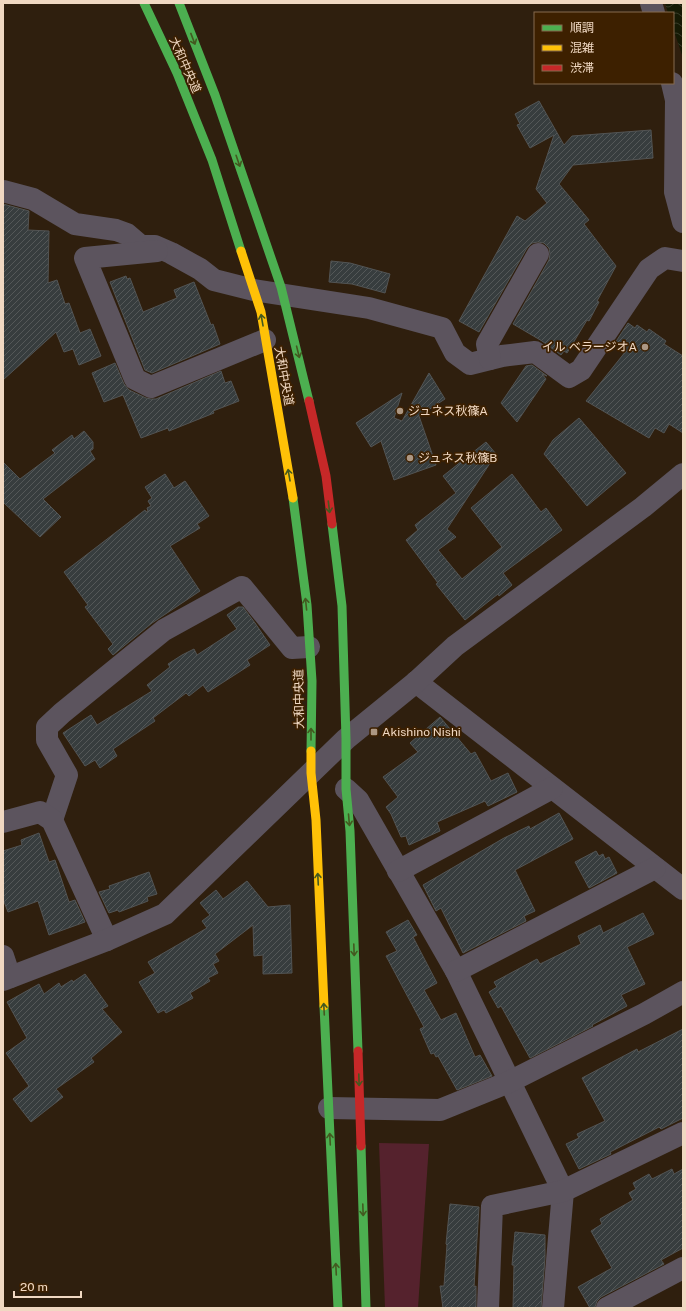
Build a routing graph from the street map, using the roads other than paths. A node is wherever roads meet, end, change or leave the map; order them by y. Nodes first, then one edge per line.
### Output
1 (144, 3) edge
2 (179, 3) edge
3 (672, 84) edge
4 (3, 191) edge
5 (683, 222) edge
6 (164, 250) junction
7 (538, 254) dead end
8 (683, 261) edge
9 (254, 290) junction
10 (283, 295) junction
11 (265, 340) junction
12 (490, 359) junction
13 (683, 474) edge
14 (309, 647) junction
15 (416, 682) junction
16 (346, 739) junction
17 (311, 773) junction
18 (552, 788) junction
19 (346, 789) junction
20 (52, 820) junction
21 (3, 822) edge
22 (382, 842) junction
23 (350, 856) junction
24 (655, 868) junction
25 (398, 871) junction
26 (683, 889) edge
27 (107, 940) junction
28 (3, 956) edge
29 (456, 971) junction
30 (7, 978) edge
31 (683, 992) edge
32 (509, 1082) junction
33 (329, 1108) junction
34 (360, 1109) junction
35 (683, 1133) edge
36 (563, 1191) junction
37 (683, 1268) edge
38 (338, 1308) edge
39 (366, 1308) edge
40 (488, 1308) edge
41 (553, 1308) edge
42 (608, 1308) edge

1 - 9 street, 大和中央道
2 -> 10 street, 大和中央道
3 - 5 street
4 - 6 street
6 - 9 street
6 - 11 street
7 - 12 street
8 - 12 street
9 - 10 street
11 -> 9 street, 大和中央道
10 - 12 street
10 -> 16 street, 大和中央道
14 -> 11 street, 大和中央道
13 - 15 street
17 -> 14 street, 大和中央道
14 - 20 street
15 - 16 street
15 - 18 street
16 - 17 street
16 - 19 street, 大和中央道
17 - 27 street
33 -> 17 street, 大和中央道
18 - 24 street
18 - 25 street
19 - 22 street
19 -> 23 street, 大和中央道
20 - 21 street
20 - 27 street
22 - 23 street
22 - 25 street
23 -> 34 street, 大和中央道
24 - 26 street
24 - 29 street
25 - 29 street
27 - 30 street
28 - 30 street
29 - 32 street
31 - 32 street
32 - 34 street
32 - 36 street
33 - 34 street
38 -> 33 street, 大和中央道
34 -> 39 street, 大和中央道
35 - 36 street
36 - 40 street
36 - 41 street
37 - 42 street

